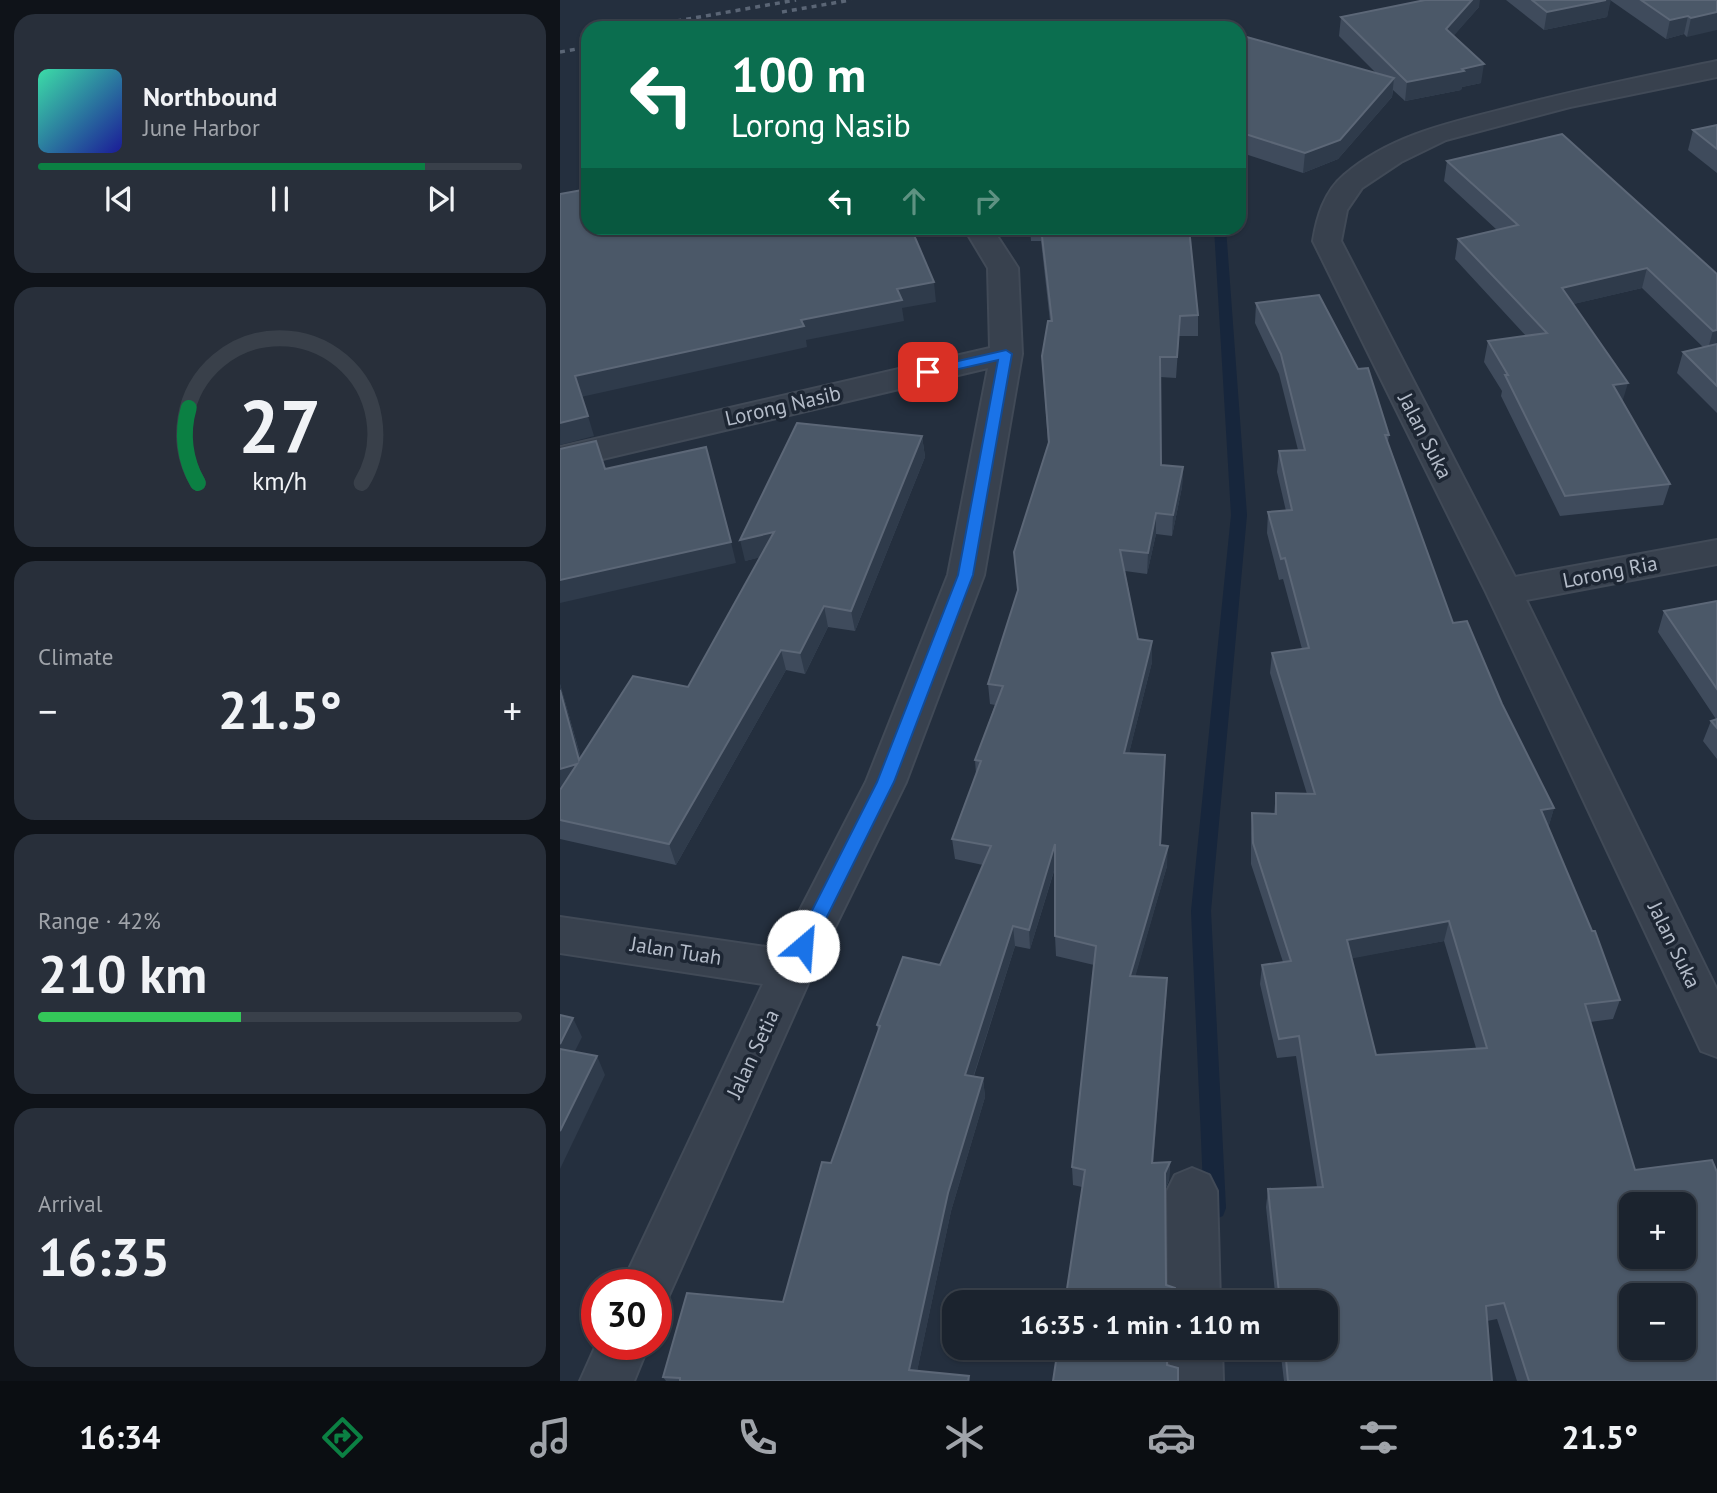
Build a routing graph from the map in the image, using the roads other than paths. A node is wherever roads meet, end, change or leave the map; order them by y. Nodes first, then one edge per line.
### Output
1 (1717, 69) edge
2 (982, 235) edge
3 (1006, 354) junction
4 (560, 458) edge
5 (1717, 552) edge
6 (1504, 592) junction
7 (560, 935) edge
8 (792, 970) junction
9 (1717, 1037) edge
10 (1192, 1191) dead end
11 (656, 1269) edge
12 (1194, 1290) edge
13 (616, 1360) edge
14 (1195, 1360) edge
15 (607, 1381) edge
16 (1196, 1381) edge

1 - 6 street, Jalan Suka
2 - 3 street, Jalan Setia
3 - 4 street, Lorong Nasib
3 - 8 street, Jalan Setia
5 - 6 street, Lorong Ria
6 - 9 street, Jalan Suka
7 - 8 street, Jalan Tuah
8 - 11 street, Jalan Setia
10 - 12 street
13 - 15 street
14 - 16 street

